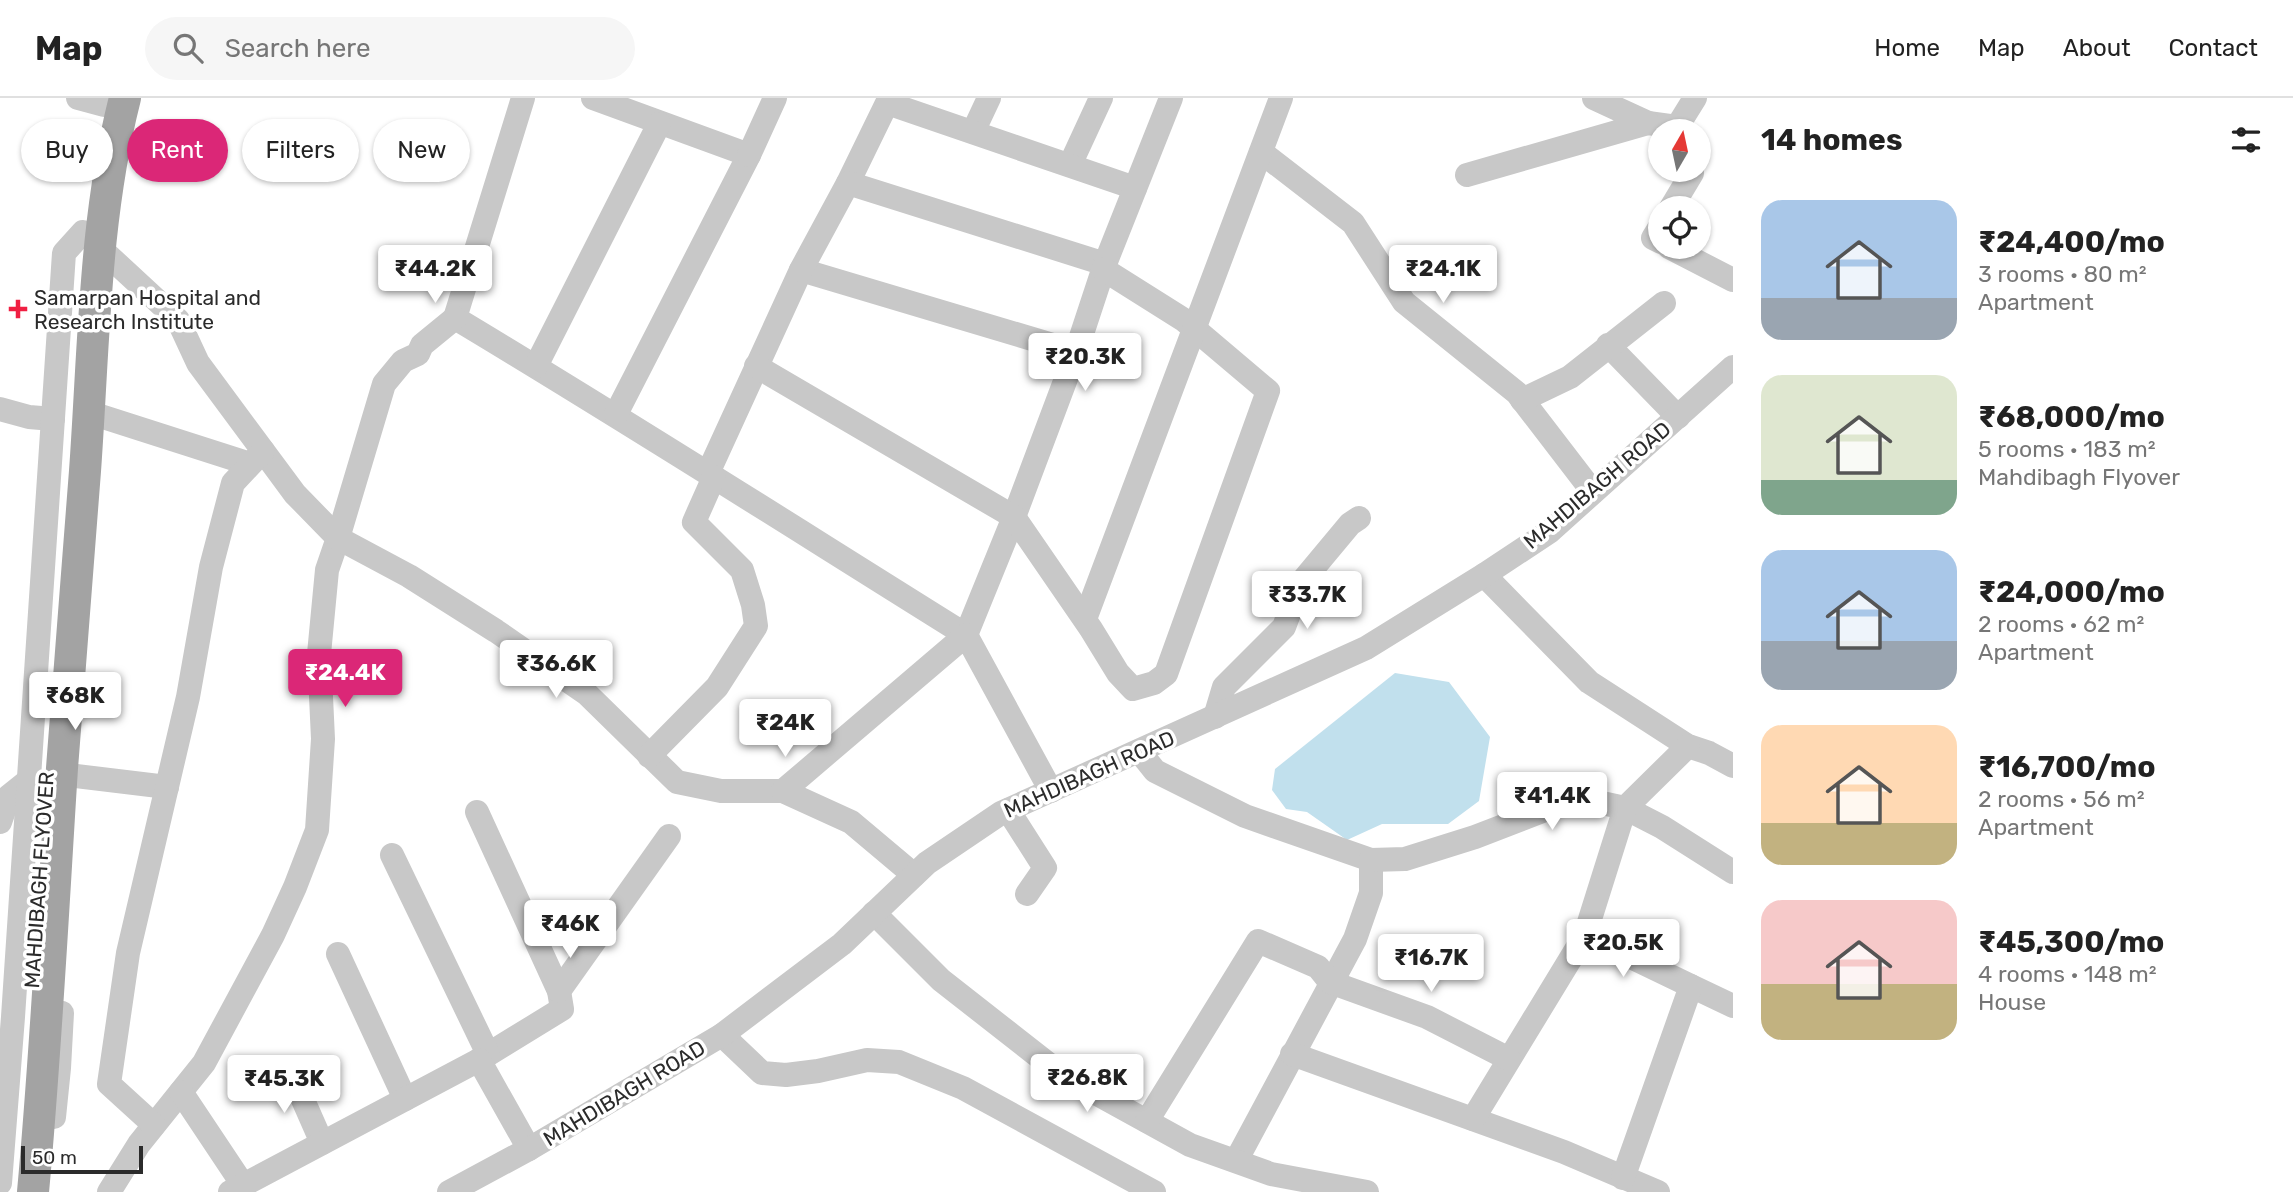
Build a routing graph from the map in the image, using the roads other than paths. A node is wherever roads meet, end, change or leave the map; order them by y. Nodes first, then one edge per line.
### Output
1 (523, 98) edge
2 (593, 98) edge
3 (775, 98) edge
4 (989, 98) edge
5 (1101, 98) edge
6 (1171, 98) edge
7 (1281, 98) edge
8 (1594, 98) edge
9 (1695, 98) edge
10 (103, 100) edge
11 (883, 100) edge
12 (1683, 119) edge
13 (1648, 122) joint
14 (659, 124) junction
15 (972, 132) junction
16 (1261, 152) junction
17 (749, 155) junction
18 (1070, 165) junction
19 (1467, 175) dead end
20 (848, 183) junction
21 (1135, 188) junction
22 (95, 256) junction
23 (1692, 259) edge
24 (1104, 267) junction
25 (801, 270) junction
26 (1733, 280) edge
27 (1664, 303) dead end
28 (455, 317) junction
29 (1194, 329) junction
30 (1608, 345) junction
31 (1076, 352) junction
32 (536, 366) junction
33 (756, 366) junction
34 (1733, 367) edge
35 (1522, 400) junction
36 (0, 409) edge
37 (616, 414) junction
38 (97, 415) junction
39 (1678, 416) junction
40 (54, 419) junction
41 (257, 458) junction
42 (711, 475) junction
43 (1593, 492) junction
44 (1014, 517) junction
45 (1359, 517) dead end
46 (338, 538) junction
47 (1484, 575) junction
48 (1084, 619) junction
49 (966, 635) junction
50 (1215, 717) junction
51 (1688, 747) junction
52 (1139, 751) junction
53 (649, 756) junction
54 (1727, 756) edge
55 (76, 776) junction
56 (29, 780) junction
57 (167, 787) junction
58 (783, 791) junction
59 (1051, 791) junction
60 (1625, 808) junction
61 (1008, 810) junction
62 (477, 812) dead end
63 (0, 822) edge
64 (669, 836) dead end
65 (392, 855) dead end
66 (1371, 860) junction
67 (1733, 872) edge
68 (914, 875) junction
69 (1027, 894) dead end
70 (874, 913) junction
71 (9, 922) edge
72 (1585, 935) junction
73 (338, 954) dead end
74 (1330, 982) junction
75 (1692, 986) junction
76 (559, 991) junction
77 (1733, 1006) edge
78 (722, 1035) junction
79 (1292, 1054) junction
80 (484, 1057) junction
81 (1509, 1059) junction
82 (289, 1068) dead end
83 (181, 1092) junction
84 (405, 1099) junction
85 (1473, 1119) junction
86 (1147, 1121) junction
87 (154, 1125) junction
88 (322, 1143) junction
89 (529, 1149) junction
90 (1236, 1161) junction
91 (1623, 1178) junction
92 (0, 1183) edge
93 (237, 1188) edge
94 (16, 1192) edge
95 (33, 1192) edge
96 (47, 1192) edge
97 (109, 1192) edge
98 (449, 1192) edge
99 (1154, 1192) edge
100 (1367, 1192) edge
101 (1658, 1192) edge

1 - 28 street
2 - 14 street
3 - 17 street
4 - 15 street
5 - 18 street
6 - 21 street
7 - 16 street
8 - 13 street
9 - 12 street
10 - 22 main road
11 - 15 street
11 - 20 street
13 - 19 street
14 - 17 street
14 - 32 street
15 - 18 street
16 - 29 street
16 - 35 street
17 - 37 street
18 - 21 street
20 - 24 street
20 - 25 street
21 - 24 street
22 - 38 street
22 - 40 street
22 - 41 street
22 - 94 main road, MAHDIBAGH FLYOVER
22 - 95 main road, MAHDIBAGH FLYOVER
23 - 26 street
24 - 29 street
24 - 31 street
25 - 31 street
25 - 33 street
27 - 30 street
28 - 32 street
28 - 46 street
29 - 48 street
29 - 48 street
30 - 35 street
30 - 39 street
31 - 44 street
32 - 37 street
33 - 42 street
33 - 44 street
34 - 39 street, MAHDIBAGH ROAD
35 - 43 street
36 - 40 street
37 - 42 street
38 - 41 street
38 - 55 street
39 - 43 street, MAHDIBAGH ROAD
40 - 56 street
41 - 46 street
41 - 57 street
42 - 49 street
42 - 53 street
43 - 47 street, MAHDIBAGH ROAD
44 - 48 street
44 - 49 street
45 - 50 street
46 - 53 street
46 - 83 street
47 - 50 street, MAHDIBAGH ROAD
47 - 51 street
49 - 58 street
49 - 59 street
50 - 52 street, MAHDIBAGH ROAD
51 - 54 street
51 - 60 street
52 - 59 street, MAHDIBAGH ROAD
52 - 66 street
53 - 58 street
55 - 57 street
55 - 96 street
56 - 63 street
56 - 71 street
57 - 87 street
58 - 68 street
59 - 61 street, MAHDIBAGH ROAD
60 - 66 street
60 - 67 street
60 - 72 street
61 - 68 street, MAHDIBAGH ROAD
61 - 69 street
62 - 76 street
64 - 76 street
65 - 80 street
66 - 74 street
68 - 70 street, MAHDIBAGH ROAD
70 - 78 street, MAHDIBAGH ROAD
70 - 86 street
71 - 92 street
72 - 75 street
72 - 81 street
73 - 84 street
74 - 79 street
74 - 81 street
74 - 86 street
75 - 77 street
75 - 91 street
76 - 80 street
78 - 89 street, MAHDIBAGH ROAD
78 - 99 street
79 - 85 street
79 - 90 street
80 - 84 street
80 - 89 street
81 - 85 street
82 - 88 street
83 - 87 street
83 - 93 street
84 - 88 street
85 - 91 street
86 - 90 street
87 - 97 street
88 - 93 street
89 - 98 street, MAHDIBAGH ROAD
90 - 100 street
91 - 101 street

